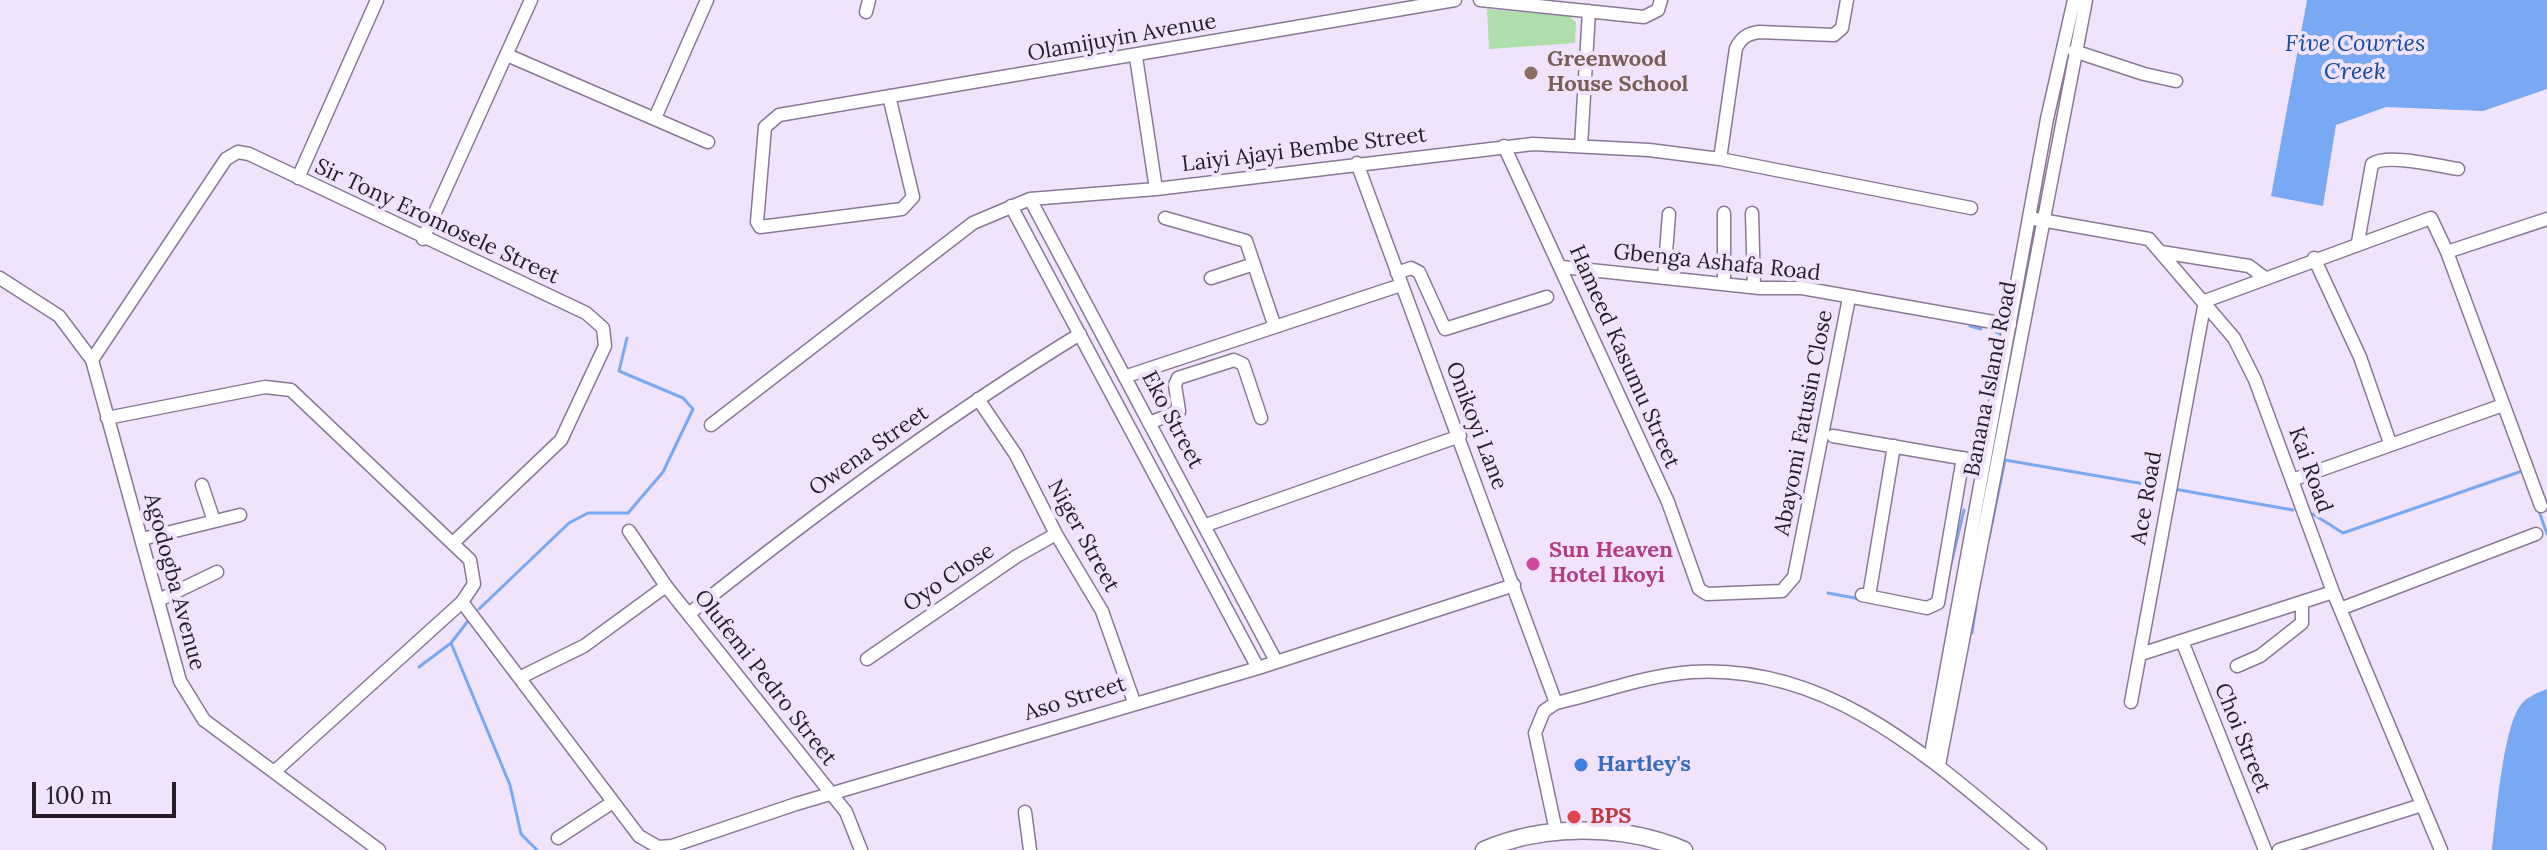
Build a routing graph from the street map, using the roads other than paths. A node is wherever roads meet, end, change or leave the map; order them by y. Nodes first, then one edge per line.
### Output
1 (377, 0) edge
2 (531, 0) edge
3 (707, 0) edge
4 (1455, 0) edge
5 (1480, 0) edge
6 (1661, 0) edge
7 (1847, 0) edge
8 (2074, 0) edge
9 (2086, 0) edge
10 (1589, 11) junction
11 (2074, 51) junction
12 (507, 55) junction
13 (1136, 57) junction
14 (2176, 81) dead end
15 (889, 96) junction
16 (655, 118) junction
17 (708, 142) dead end
18 (1504, 146) junction
19 (1581, 146) junction
20 (1720, 159) junction
21 (1357, 163) junction
22 (2458, 169) dead end
23 (298, 178) junction
24 (1156, 189) junction
25 (1030, 199) junction
26 (1011, 206) junction
27 (1971, 208) dead end
28 (1724, 213) dead end
29 (1752, 213) dead end
30 (1669, 214) dead end
31 (1165, 218) dead end
32 (2036, 219) junction
33 (2547, 219) edge
34 (423, 239) junction
35 (2358, 242) junction
36 (2161, 252) junction
37 (2447, 252) junction
38 (2314, 258) junction
39 (1254, 264) junction
40 (1562, 267) junction
41 (0, 278) edge
42 (1211, 278) dead end
43 (1664, 278) junction
44 (2265, 278) junction
45 (1399, 279) junction
46 (1724, 284) junction
47 (1754, 287) junction
48 (1547, 297) dead end
49 (1849, 298) junction
50 (2205, 301) junction
51 (2010, 325) junction
52 (1275, 327) junction
53 (1080, 334) junction
54 (92, 360) junction
55 (1127, 376) junction
56 (978, 399) junction
57 (2503, 405) junction
58 (107, 418) junction
59 (1261, 418) dead end
60 (1149, 423) junction
61 (711, 425) dead end
62 (1460, 436) junction
63 (1833, 436) dead end
64 (2390, 443) junction
65 (1894, 446) junction
66 (1963, 458) junction
67 (1984, 462) junction
68 (2292, 480) junction
69 (202, 485) dead end
70 (2541, 506) dead end
71 (240, 515) dead end
72 (214, 521) junction
73 (1206, 525) junction
74 (629, 531) dead end
75 (1056, 534) junction
76 (2536, 534) dead end
77 (142, 539) junction
78 (454, 542) junction
79 (217, 572) dead end
80 (1514, 585) junction
81 (666, 586) junction
82 (1699, 589) joint
83 (2333, 592) junction
84 (159, 600) junction
85 (462, 602) junction
86 (2302, 602) junction
87 (2340, 609) junction
88 (690, 613) junction
89 (2182, 641) junction
90 (2141, 654) junction
91 (867, 659) dead end
92 (1276, 661) junction
93 (2237, 666) dead end
94 (1258, 668) junction
95 (521, 677) junction
96 (1134, 702) junction
97 (2131, 702) dead end
98 (1556, 703) junction
99 (1934, 762) junction
100 (274, 772) junction
101 (832, 794) junction
102 (613, 802) junction
103 (2422, 805) junction
104 (1025, 812) dead end
105 (1555, 837) junction
106 (558, 838) dead end
107 (379, 850) edge
108 (861, 850) edge
109 (1030, 850) edge
110 (1484, 850) edge
111 (1514, 850) edge
112 (1651, 850) edge
113 (1684, 850) edge
114 (2040, 850) edge
115 (2265, 850) edge
116 (2279, 850) edge
117 (2441, 850) edge

1 - 23 street
2 - 12 street
3 - 16 street
4 - 13 street, Olamijuyin Avenue
5 - 10 street
6 - 10 street
7 - 20 street
8 - 32 street, Banana Island Road
9 - 11 street, Banana Island Road
10 - 19 street
11 - 14 street
11 - 32 street, Banana Island Road
12 - 16 street
12 - 34 street
13 - 15 street, Olamijuyin Avenue
13 - 24 street
15 - 15 street, Olamijuyin Avenue
16 - 17 street
18 - 19 street, Laiyi Ajayi Bembe Street
18 - 21 street, Laiyi Ajayi Bembe Street
18 - 40 street, Hameed Kasumu Street
19 - 20 street, Laiyi Ajayi Bembe Street
20 - 27 street, Laiyi Ajayi Bembe Street
21 - 24 street, Laiyi Ajayi Bembe Street
21 - 45 street, Onikoyi Lane
22 - 35 street
23 - 34 street, Sir Tony Eromosele Street
23 - 54 street, Sir Tony Eromosele Street
24 - 25 street, Laiyi Ajayi Bembe Street
25 - 26 street, Laiyi Ajayi Bembe Street
25 - 55 street, Eko Street
26 - 53 street, Eko Street
26 - 61 street, Laiyi Ajayi Bembe Street
28 - 46 street
29 - 47 street
30 - 43 street
31 - 39 street
32 - 36 street, Kai Road
32 - 51 street, Banana Island Road
32 - 99 street, Banana Island Road
33 - 37 street
34 - 78 street, Sir Tony Eromosele Street
35 - 37 street
35 - 38 street
36 - 44 street
36 - 50 street, Kai Road
37 - 57 street
38 - 44 street
38 - 64 street
39 - 42 street
39 - 52 street
40 - 43 street, Gbenga Ashafa Road
40 - 82 street, Hameed Kasumu Street
41 - 54 street, Agodogba Avenue
43 - 46 street, Gbenga Ashafa Road
44 - 50 street
45 - 48 street
45 - 52 street
45 - 62 street, Onikoyi Lane
46 - 47 street, Gbenga Ashafa Road
47 - 49 street, Gbenga Ashafa Road
49 - 51 street, Gbenga Ashafa Road
49 - 82 street, Abayomi Fatusin Close
50 - 68 street, Kai Road
50 - 90 street, Ace Road
51 - 67 street, Banana Island Road
52 - 55 street
53 - 56 street, Owena Street
53 - 94 street, Eko Street
54 - 58 street, Agodogba Avenue
55 - 60 street, Eko Street
56 - 75 street, Niger Street
56 - 88 street, Owena Street
57 - 64 street
57 - 70 street
58 - 77 street, Agodogba Avenue
58 - 78 street
59 - 60 street
60 - 73 street, Eko Street
62 - 73 street
62 - 80 street, Onikoyi Lane
63 - 65 street
64 - 68 street
65 - 66 street
65 - 66 street
66 - 67 street
67 - 99 street, Banana Island Road
68 - 83 street, Kai Road
69 - 72 street
71 - 72 street
72 - 77 street
73 - 92 street, Eko Street
74 - 81 street, Olufemi Pedro Street
75 - 91 street, Oyo Close
75 - 96 street, Niger Street
76 - 87 street
77 - 84 street, Agodogba Avenue
78 - 85 street
79 - 84 street
80 - 92 street, Aso Street
80 - 98 street, Onikoyi Lane
81 - 88 street, Olufemi Pedro Street
81 - 95 street
83 - 86 street
83 - 87 street, Kai Road
84 - 100 street, Agodogba Avenue
85 - 95 street
85 - 100 street
86 - 89 street
86 - 93 street
87 - 103 street, Kai Road
88 - 101 street, Olufemi Pedro Street
89 - 90 street
89 - 115 street, Choi Street
90 - 97 street, Ace Road
92 - 94 street, Aso Street
94 - 96 street, Aso Street
95 - 102 street
96 - 101 street, Aso Street
98 - 99 street
98 - 105 street
99 - 114 street
100 - 107 street, Agodogba Avenue
101 - 102 street, Aso Street
101 - 108 street, Olufemi Pedro Street
102 - 106 street
103 - 116 street
103 - 117 street, Kai Road
104 - 109 street
105 - 110 main road
105 - 111 main road
105 - 112 main road
105 - 113 main road

